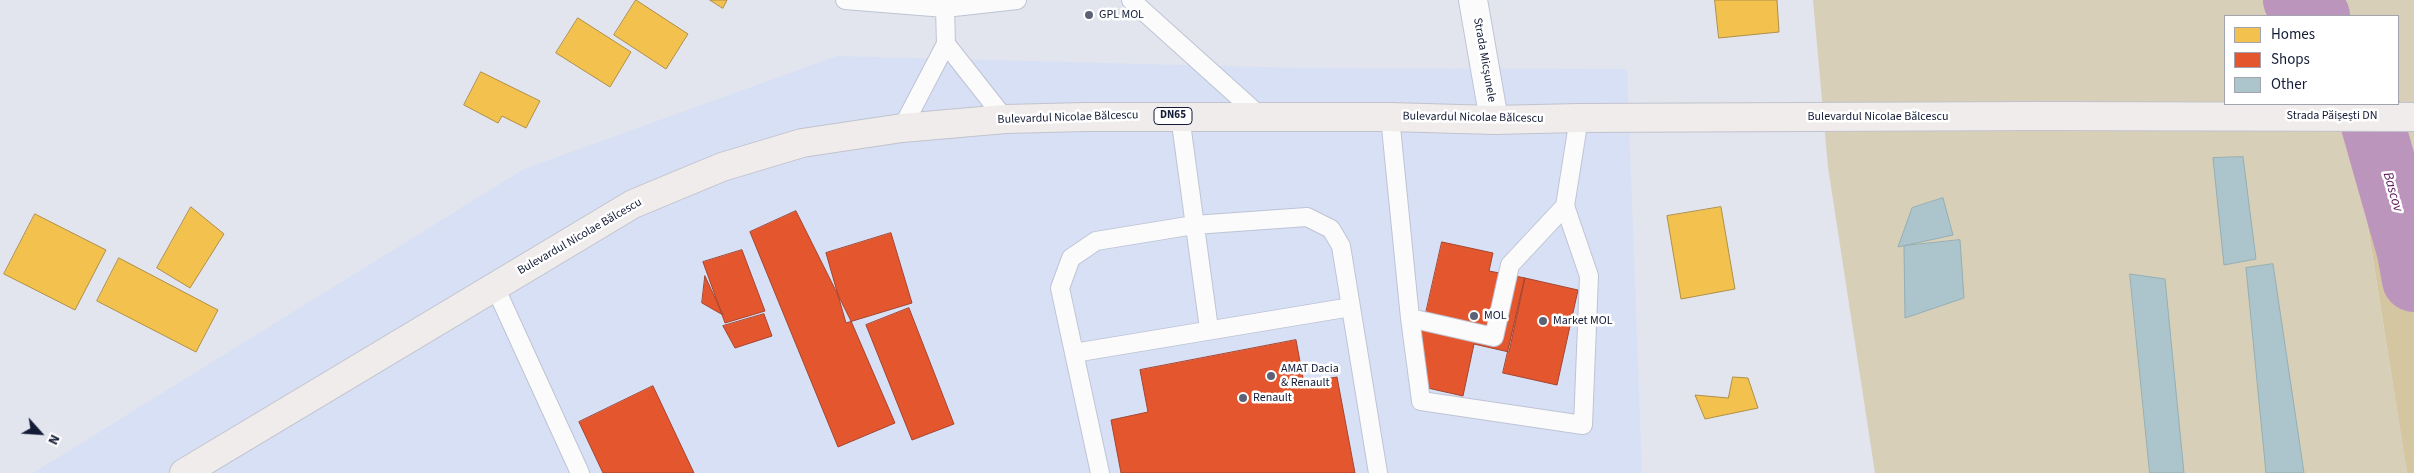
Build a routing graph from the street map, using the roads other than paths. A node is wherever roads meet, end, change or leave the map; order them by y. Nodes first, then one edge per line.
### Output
1 (845, 0) edge
2 (1017, 0) edge
3 (1131, 0) edge
4 (1473, 0) edge
5 (945, 4) edge
6 (946, 44) junction
7 (1180, 116) junction
8 (2250, 116) joint
9 (1260, 117) junction
10 (1390, 117) junction
11 (2414, 117) edge
12 (1580, 118) junction
13 (1005, 119) junction
14 (1494, 120) junction
15 (902, 128) junction
16 (1565, 206) junction
17 (1194, 225) junction
18 (495, 287) junction
19 (1351, 306) junction
20 (1410, 318) junction
21 (1209, 329) junction
22 (1074, 353) junction
23 (184, 473) edge
24 (580, 473) edge
25 (1100, 473) edge
26 (1378, 473) edge

1 - 5 lane
2 - 5 lane
3 - 9 lane
4 - 14 street, Strada Micșunele
5 - 6 lane
6 - 13 lane
6 - 15 lane
7 - 9 main road, Bulevardul Nicolae Bălcescu / DN65
7 - 13 main road, Bulevardul Nicolae Bălcescu / DN65
7 - 17 lane
8 - 11 main road, Strada Păișești DN / DN65
8 - 12 main road, Bulevardul Nicolae Bălcescu / DN65
9 - 10 main road, Bulevardul Nicolae Bălcescu / DN65
10 - 14 main road, Bulevardul Nicolae Bălcescu / DN65
10 - 20 lane
12 - 14 main road, Bulevardul Nicolae Bălcescu / DN65
12 - 16 lane
13 - 15 main road, Bulevardul Nicolae Bălcescu / DN65
15 - 18 main road, Bulevardul Nicolae Bălcescu / DN65
16 - 20 lane
16 - 20 lane
17 - 19 lane
17 - 21 lane
17 - 22 lane
18 - 23 main road, Bulevardul Nicolae Bălcescu / DN65
18 - 24 lane
19 - 21 lane
19 - 26 lane
21 - 22 lane
22 - 25 lane

